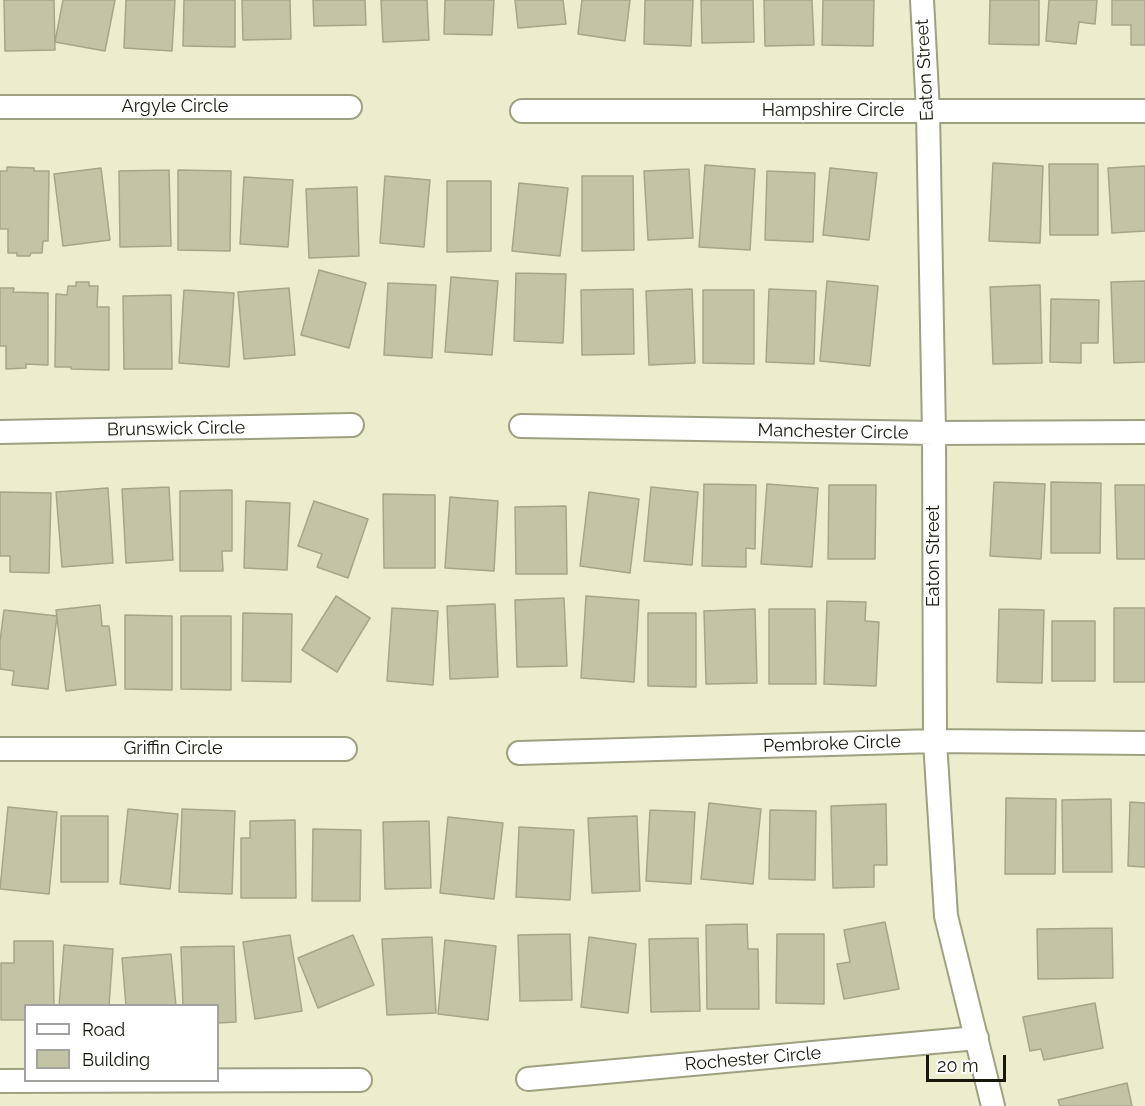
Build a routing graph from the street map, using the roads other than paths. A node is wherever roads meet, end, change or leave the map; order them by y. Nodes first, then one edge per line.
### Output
1 (922, 0) edge
2 (0, 107) edge
3 (350, 107) dead end
4 (522, 111) dead end
5 (928, 111) junction
6 (1145, 111) edge
7 (352, 425) dead end
8 (521, 426) dead end
9 (0, 432) edge
10 (1145, 432) edge
11 (934, 434) junction
12 (935, 741) junction
13 (1145, 743) edge
14 (0, 749) edge
15 (345, 749) dead end
16 (519, 753) dead end
17 (977, 1038) junction
18 (528, 1079) dead end
19 (360, 1080) dead end
20 (219, 1081) edge
21 (0, 1082) edge
22 (24, 1082) edge
23 (993, 1106) edge

1 - 5 street, Eaton Street
2 - 3 street, Argyle Circle
4 - 5 street, Hampshire Circle
5 - 6 street, Hampshire Circle
5 - 11 street, Eaton Street
7 - 9 street, Brunswick Circle
8 - 11 street, Manchester Circle
10 - 11 street, Manchester Circle
11 - 12 street, Eaton Street
12 - 13 street, Pembroke Circle
12 - 16 street, Pembroke Circle
12 - 17 street, Eaton Street
14 - 15 street, Griffin Circle
17 - 18 street, Rochester Circle
17 - 23 street, Eaton Street
19 - 20 street
21 - 22 street

